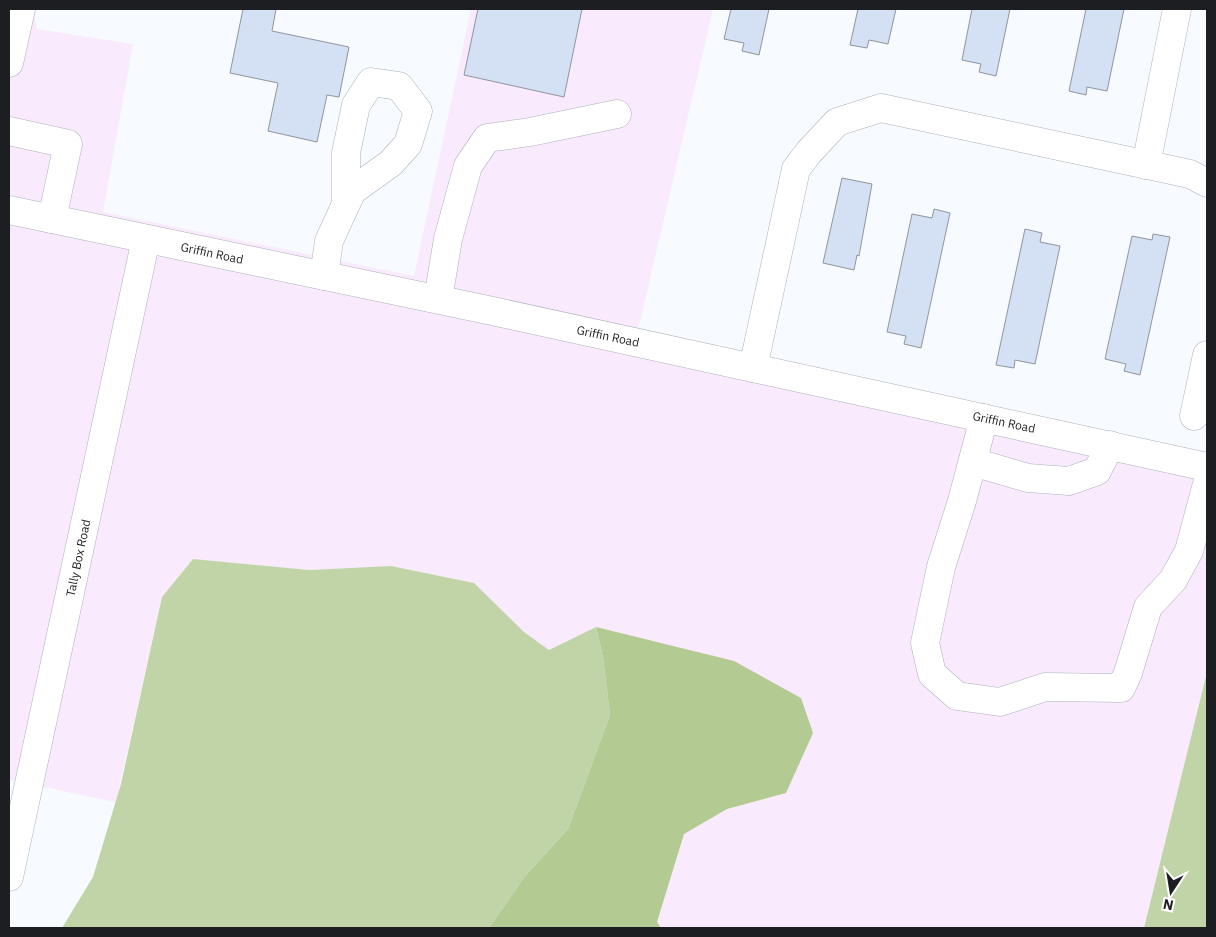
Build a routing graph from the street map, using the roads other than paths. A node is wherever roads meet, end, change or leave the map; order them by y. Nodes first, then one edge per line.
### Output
1 (21, 9) edge
2 (1177, 9) edge
3 (9, 63) edge
4 (617, 114) dead end
5 (9, 131) edge
6 (1146, 165) junction
7 (1207, 183) edge
8 (346, 204) dead end
9 (9, 210) edge
10 (52, 219) junction
11 (146, 239) junction
12 (324, 276) junction
13 (438, 300) junction
14 (1207, 355) edge
15 (753, 368) junction
16 (1194, 416) dead end
17 (984, 418) junction
18 (1110, 445) junction
19 (973, 462) junction
20 (1207, 467) edge
21 (1207, 484) edge
22 (17, 800) edge
23 (9, 878) edge

1 - 3 street
2 - 6 street
4 - 13 street
5 - 10 street
6 - 7 street
6 - 15 street
8 - 12 street
9 - 10 street, Griffin Road
10 - 11 street, Griffin Road
11 - 12 street, Griffin Road
11 - 22 street, Tally Box Road
12 - 13 street, Griffin Road
13 - 15 street, Griffin Road
14 - 16 street
15 - 17 street, Griffin Road
17 - 18 street, Griffin Road
17 - 19 street
18 - 19 street
18 - 20 street, Griffin Road
19 - 21 street
22 - 23 street, Tally Box Road

